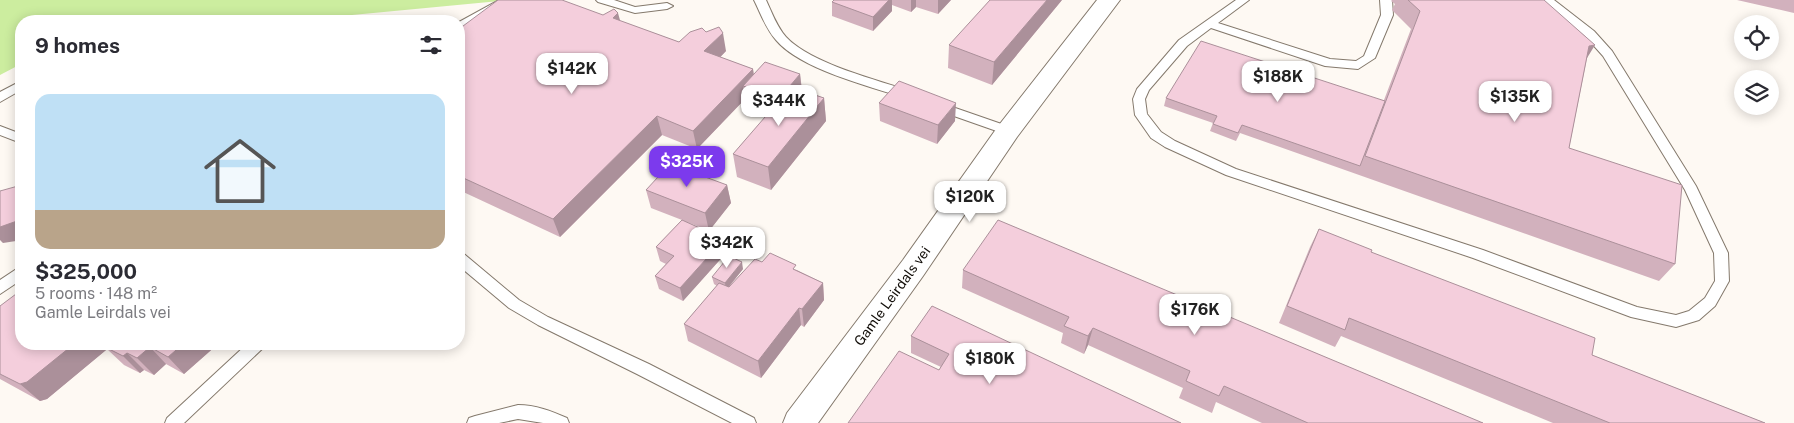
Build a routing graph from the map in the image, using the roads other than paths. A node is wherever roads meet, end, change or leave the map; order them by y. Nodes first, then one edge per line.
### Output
1 (507, 0) edge
2 (602, 0) edge
3 (760, 0) edge
4 (1109, 0) edge
5 (1243, 0) edge
6 (1386, 0) edge
7 (1547, 0) edge
8 (667, 6) dead end
9 (465, 24) edge
10 (1210, 24) junction
11 (15, 89) edge
12 (0, 98) edge
13 (0, 130) edge
14 (1008, 131) junction
15 (15, 136) edge
16 (465, 264) edge
17 (15, 277) edge
18 (0, 288) edge
19 (250, 350) edge
20 (173, 423) edge
21 (475, 423) edge
22 (561, 423) edge
23 (748, 423) edge
24 (799, 423) edge

1 - 9 lane
2 - 8 lane
3 - 14 lane
4 - 14 street, Gamle Leirdals vei
5 - 10 lane
6 - 10 lane
7 - 10 lane
11 - 12 lane
13 - 15 lane
14 - 24 street, Gamle Leirdals vei
16 - 23 lane
17 - 18 lane
19 - 20 lane
21 - 22 lane

